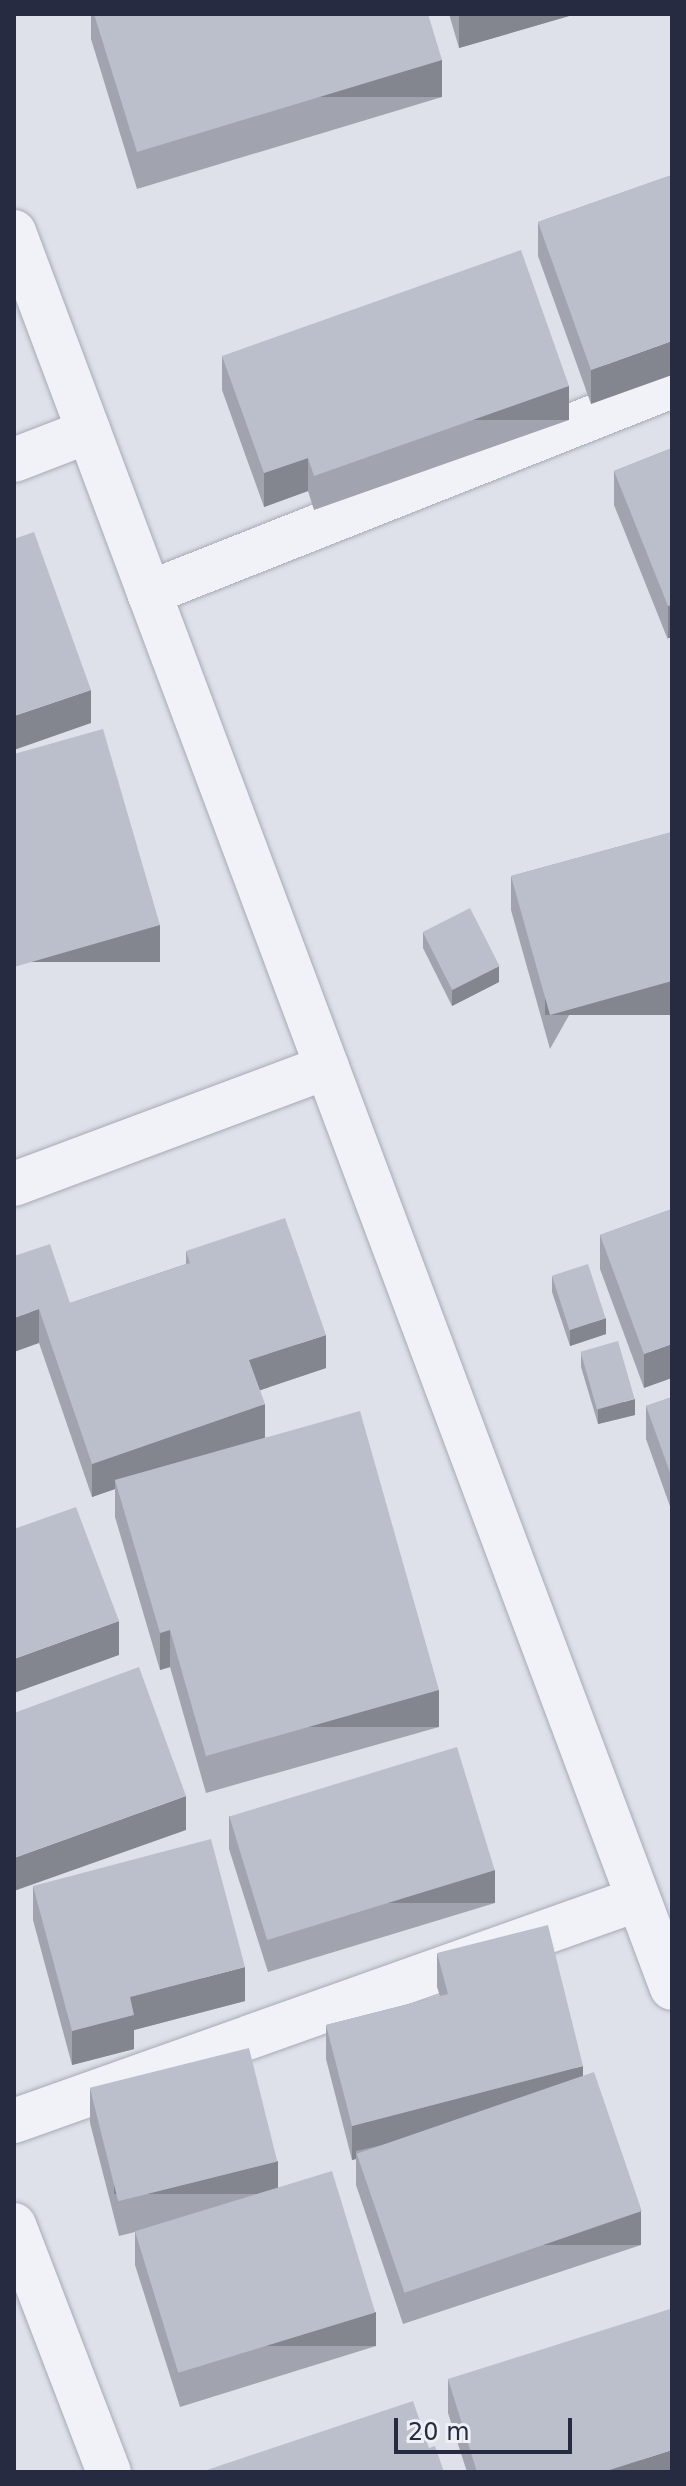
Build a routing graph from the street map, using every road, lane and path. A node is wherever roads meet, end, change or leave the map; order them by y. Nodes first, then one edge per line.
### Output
1 (14, 232) edge
2 (672, 386) edge
3 (89, 431) junction
4 (14, 460) edge
5 (149, 593) junction
6 (327, 1067) junction
7 (14, 1184) edge
8 (655, 1892) edge
9 (672, 1988) edge
10 (14, 2121) edge
11 (14, 2225) edge
12 (109, 2472) edge

1 - 3 street
2 - 5 street
3 - 4 street
3 - 5 street
5 - 6 street
6 - 7 street
6 - 8 street
8 - 9 street
8 - 10 street
11 - 12 street

